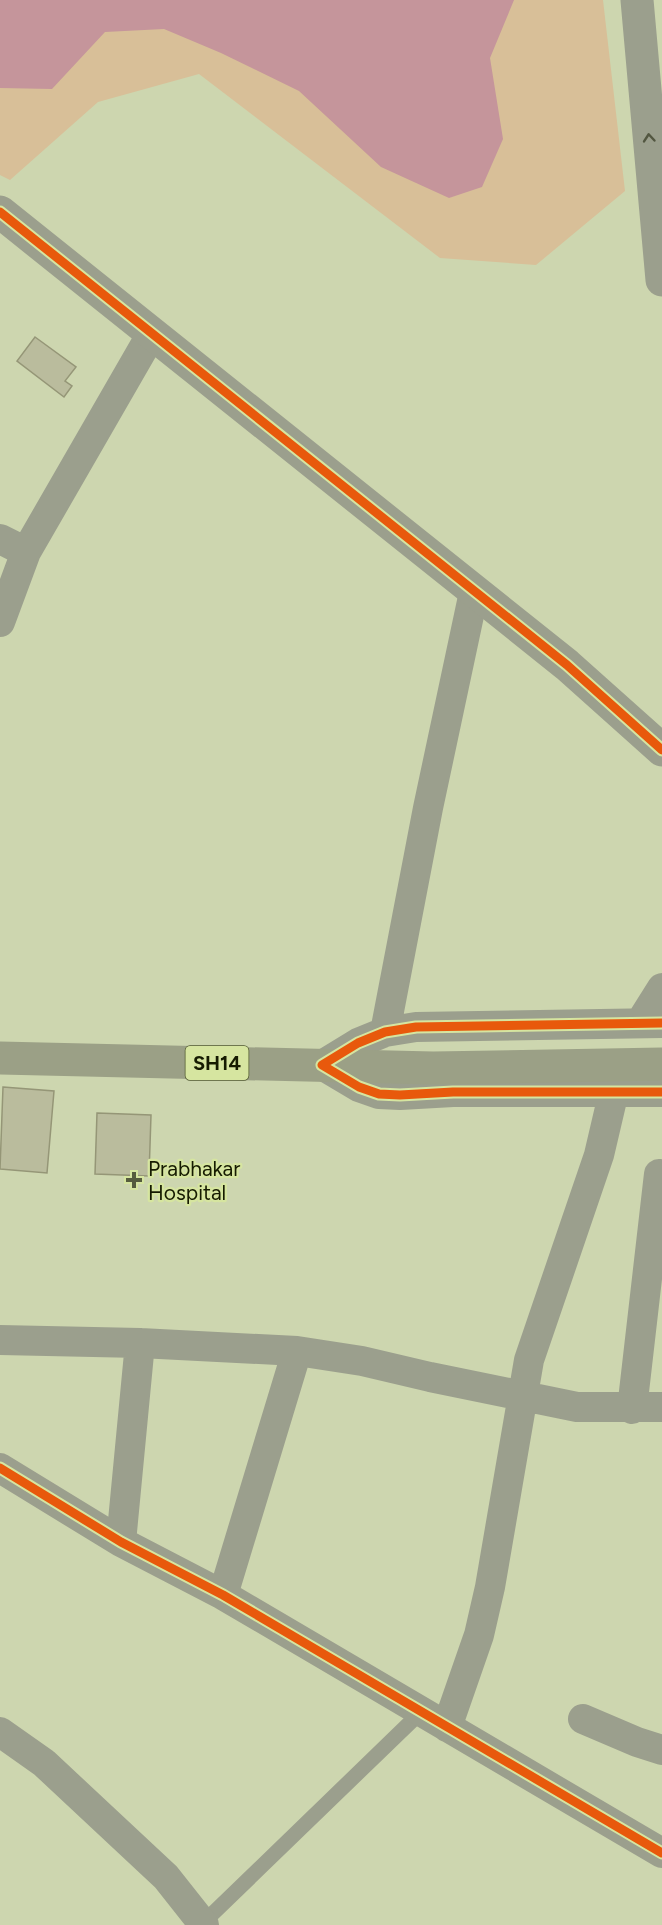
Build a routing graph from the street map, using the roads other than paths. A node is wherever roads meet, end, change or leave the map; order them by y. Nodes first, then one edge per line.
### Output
1 (637, 0) edge
2 (0, 212) edge
3 (662, 280) edge
4 (151, 335) junction
5 (13, 546) edge
6 (474, 592) junction
7 (0, 622) edge
8 (662, 750) edge
9 (662, 988) edge
10 (651, 1023) edge
11 (385, 1032) junction
12 (0, 1058) edge
13 (662, 1064) edge
14 (322, 1065) junction
15 (614, 1091) junction
16 (662, 1092) edge
17 (658, 1174) dead end
18 (0, 1340) edge
19 (140, 1343) junction
20 (297, 1351) junction
21 (522, 1396) junction
22 (662, 1407) edge
23 (632, 1408) junction
24 (0, 1467) edge
25 (121, 1542) junction
26 (223, 1595) junction
27 (422, 1711) junction
28 (583, 1719) dead end
29 (447, 1726) junction
30 (0, 1731) edge
31 (662, 1750) edge
32 (662, 1853) edge
33 (204, 1924) edge

3 -> 1 street
2 - 4 street
4 - 5 street
4 - 6 street
5 - 7 street
6 - 8 street
6 - 11 street
9 - 10 street
10 - 11 street
11 - 14 street
12 - 14 main road, SH14
13 - 14 main road, SH14
14 - 15 street
15 - 16 street
15 - 21 street
17 - 23 street
18 - 19 street
19 - 20 street
19 - 25 street
20 - 21 street
20 - 26 street
21 - 23 street
21 - 29 street
22 - 23 street
24 - 25 street
25 - 26 street
26 - 27 street
27 - 29 street
27 - 33 lane
28 - 31 street
29 - 32 street
30 - 33 street

